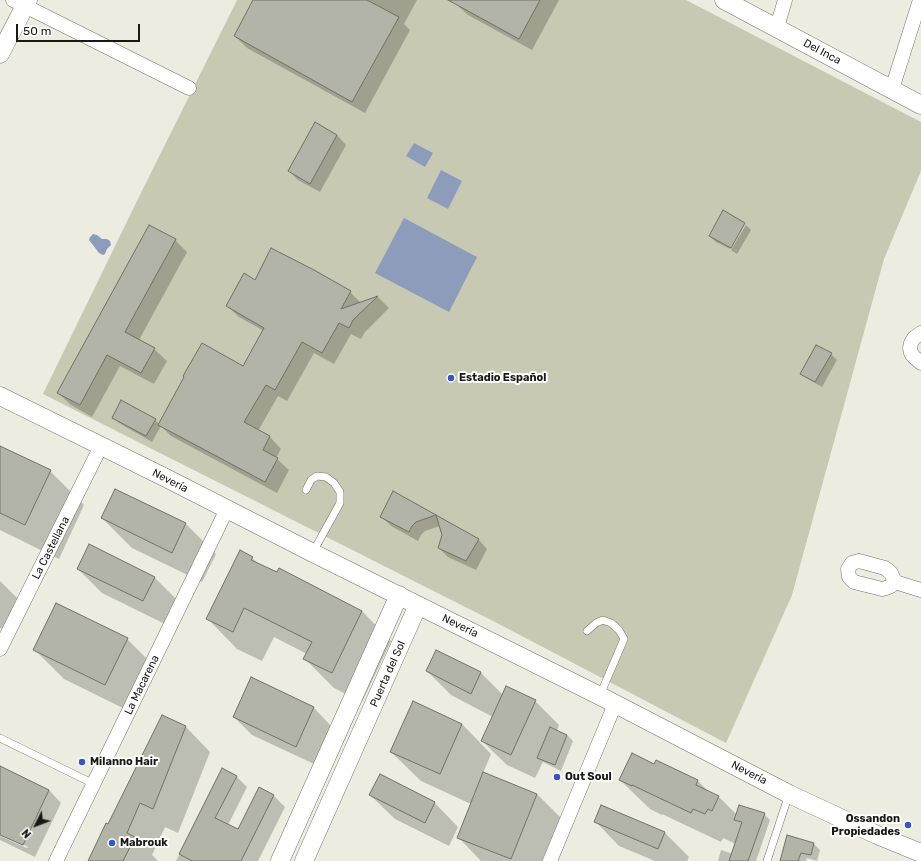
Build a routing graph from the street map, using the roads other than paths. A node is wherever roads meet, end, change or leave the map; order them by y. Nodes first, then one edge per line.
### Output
1 (724, 0) edge
2 (785, 0) edge
3 (920, 0) edge
4 (22, 2) edge
5 (776, 27) junction
6 (0, 54) edge
7 (189, 88) dead end
8 (892, 89) junction
9 (921, 104) edge
10 (921, 333) edge
11 (921, 363) edge
12 (0, 396) edge
13 (101, 446) junction
14 (306, 490) dead end
15 (227, 509) junction
16 (313, 553) junction
17 (895, 582) dead end
18 (921, 590) edge
19 (399, 596) junction
20 (418, 605) junction
21 (587, 631) dead end
22 (0, 649) edge
23 (608, 700) junction
24 (338, 732) junction
25 (0, 738) edge
26 (357, 742) junction
27 (94, 784) junction
28 (789, 794) junction
29 (921, 853) edge
30 (285, 859) edge
31 (56, 861) edge
32 (304, 861) edge
33 (550, 861) edge
34 (767, 861) edge

1 - 5 street, Del Inca
2 - 5 street
3 - 8 street
4 - 6 street
4 - 7 street
5 - 8 street, Del Inca
8 - 9 street, Del Inca
10 - 11 street
12 - 13 street, Nevería
13 - 15 street, Nevería
13 - 22 street, La Castellana
14 - 16 lane
15 - 16 street, Nevería
15 - 27 street, La Macarena
16 - 19 street, Nevería
17 - 18 street
19 - 20 street, Nevería
19 - 24 street, Puerta del Sol
20 - 23 street, Nevería
20 - 26 street, Puerta del Sol
21 - 23 lane
23 - 28 street, Nevería
23 - 33 street
24 - 26 street
24 - 30 street, Puerta del Sol
25 - 27 lane
26 - 32 street, Puerta del Sol
27 - 31 street, La Macarena
28 - 29 street, Nevería
28 - 34 lane

